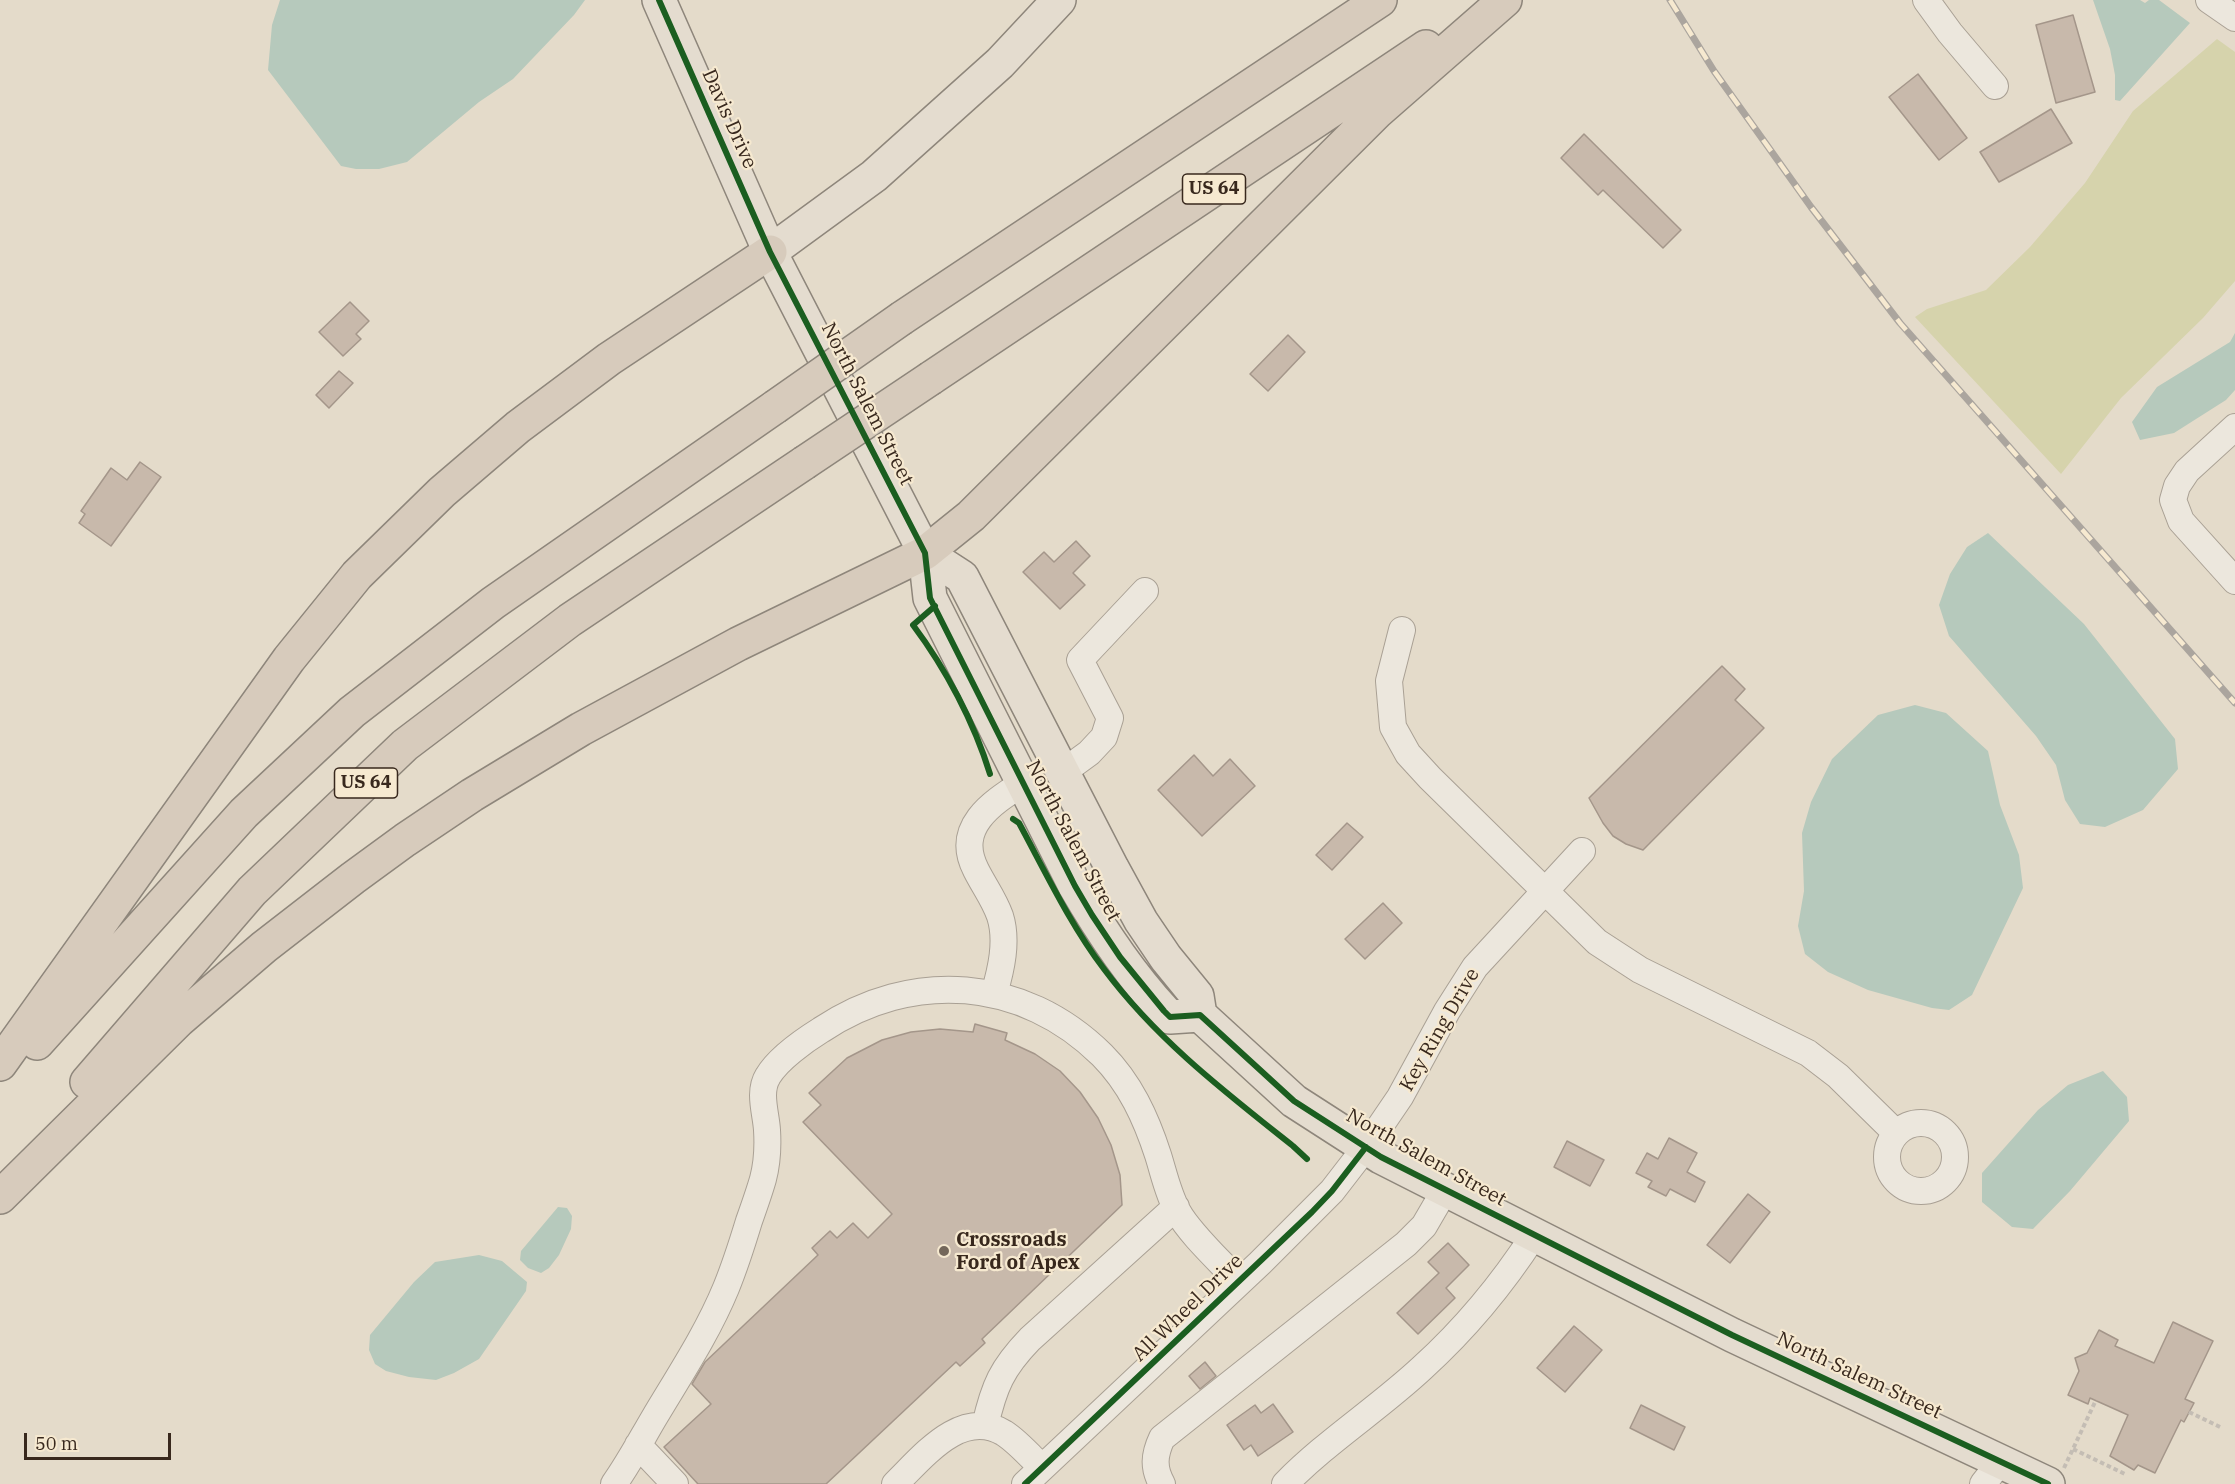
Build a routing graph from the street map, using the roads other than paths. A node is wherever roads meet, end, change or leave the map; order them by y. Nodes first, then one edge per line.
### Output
1 (659, 0) edge
2 (1059, 0) edge
3 (1380, 0) edge
4 (1497, 0) edge
5 (1505, 0) edge
6 (1926, 0) edge
7 (2209, 0) edge
8 (2235, 18) edge
9 (1995, 86) dead end
10 (770, 252) junction
11 (2235, 427) edge
12 (925, 553) junction
13 (2235, 581) edge
14 (1145, 591) dead end
15 (1402, 630) dead end
16 (1063, 772) junction
17 (1023, 783) junction
18 (1582, 851) dead end
19 (1545, 892) junction
20 (1141, 921) junction
21 (994, 994) junction
22 (1200, 1015) junction
23 (0, 1064) edge
24 (0, 1084) edge
25 (1896, 1133) dead end
26 (1366, 1147) junction
27 (0, 1184) edge
28 (1445, 1190) junction
29 (0, 1197) edge
30 (1176, 1207) junction
31 (1534, 1234) junction
32 (1239, 1282) junction
33 (985, 1426) junction
34 (638, 1445) junction
35 (1992, 1472) edge
36 (1033, 1476) edge
37 (2055, 1478) edge
38 (615, 1484) edge
39 (675, 1484) edge
40 (895, 1484) edge
41 (1162, 1484) edge
42 (1285, 1484) edge

1 - 10 main road, Davis Drive
2 - 10 main road
3 - 24 highway, US 64, bridge
4 - 27 highway, US 64, bridge
5 - 12 highway
6 - 9 street
7 - 8 street
10 - 12 main road, North Salem Street
10 - 23 highway
11 - 13 street
12 - 16 main road, North Salem Street
12 - 17 main road, North Salem Street
12 - 29 highway
14 - 16 street
15 - 19 street
16 - 20 main road, North Salem Street
17 - 20 main road
17 - 21 street
17 - 22 main road, North Salem Street
18 - 19 street, Key Ring Drive
19 - 25 street
19 - 26 street, Key Ring Drive
20 - 22 main road, North Salem Street
21 - 30 street
21 - 34 street
22 - 26 main road, North Salem Street
26 - 28 main road, North Salem Street
26 - 32 street, All Wheel Drive
28 - 31 main road, North Salem Street
28 - 41 street
30 - 32 street
30 - 33 street
31 - 35 main road, North Salem Street
31 - 42 street
32 - 36 street, All Wheel Drive
33 - 36 street
33 - 40 street
34 - 38 street
34 - 39 street
35 - 37 main road, North Salem Street

